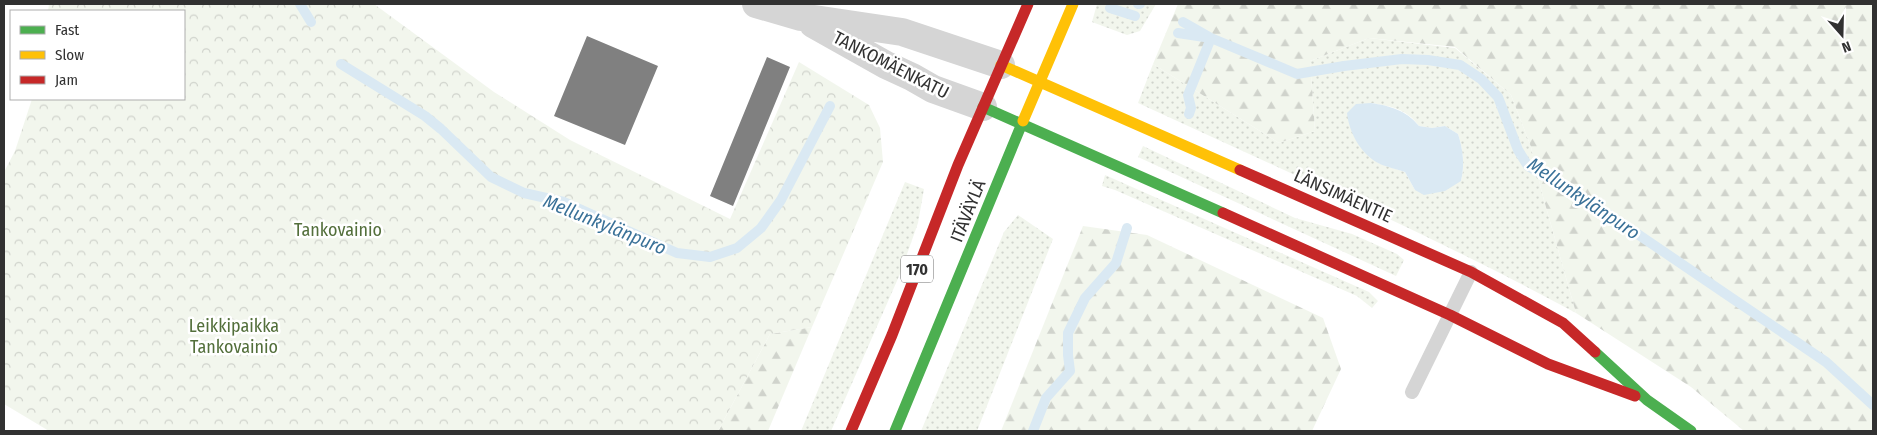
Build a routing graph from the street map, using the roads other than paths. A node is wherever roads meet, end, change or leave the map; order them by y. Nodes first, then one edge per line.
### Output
1 (756, 4) edge
2 (1028, 4) edge
3 (1073, 4) edge
4 (804, 11) edge
5 (1001, 65) junction
6 (1040, 81) junction
7 (983, 107) junction
8 (1021, 123) junction
9 (1471, 272) junction
10 (1450, 315) junction
11 (1412, 392) dead end
12 (1646, 400) junction
13 (851, 431) edge
14 (895, 431) edge
15 (1691, 431) edge

1 - 4 street, TANKOMÄENKATU
2 - 5 main road, ITÄVÄYLÄ / 170
3 - 6 main road, ITÄVÄYLÄ / 170
4 - 5 street, TANKOMÄENKATU
4 - 7 street, TANKOMÄENKATU
5 - 6 main road, LÄNSIMÄENTIE
5 - 7 main road, ITÄVÄYLÄ / 170
6 - 8 main road, ITÄVÄYLÄ / 170
6 - 9 main road, LÄNSIMÄENTIE
7 - 8 main road, LÄNSIMÄENTIE
7 - 13 main road, ITÄVÄYLÄ / 170
8 - 10 main road, LÄNSIMÄENTIE
8 - 14 main road, ITÄVÄYLÄ / 170
9 - 10 lane
9 - 12 main road, LÄNSIMÄENTIE
10 - 11 lane
10 - 12 main road, LÄNSIMÄENTIE
12 - 15 main road, LÄNSIMÄENTIE

